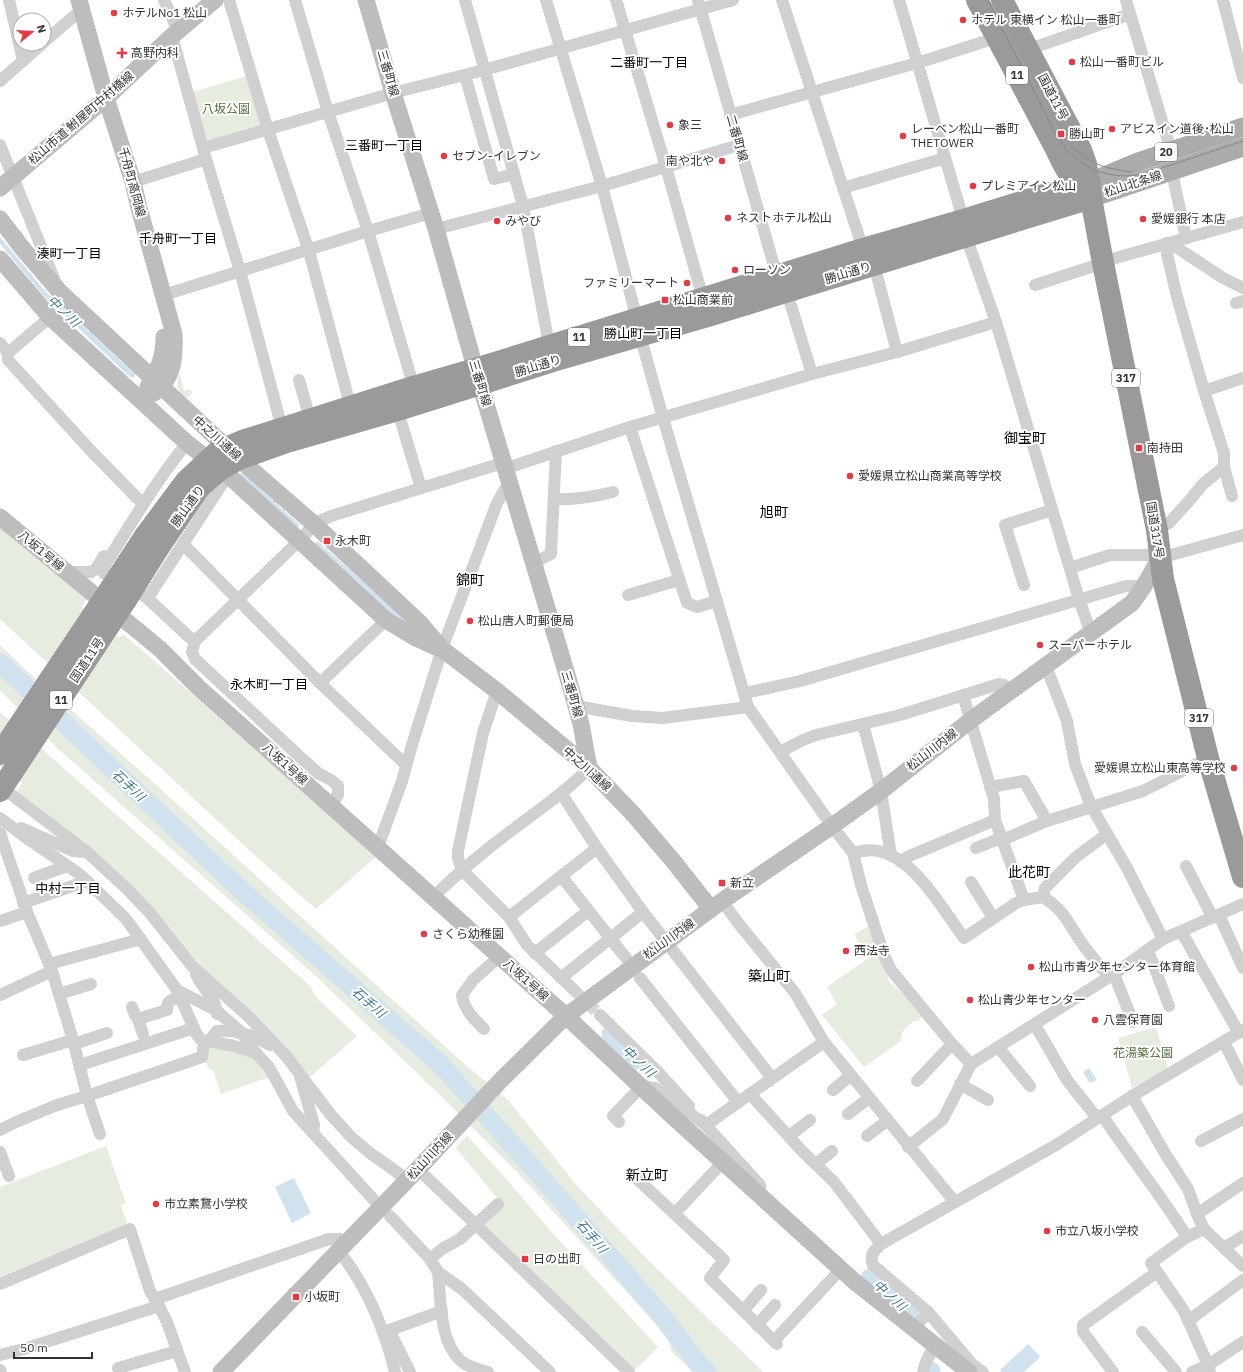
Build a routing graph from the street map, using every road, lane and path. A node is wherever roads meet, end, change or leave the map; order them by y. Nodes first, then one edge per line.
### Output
1 (9, 0) edge
2 (164, 0) edge
3 (215, 0) edge
4 (229, 0) edge
5 (295, 0) edge
6 (366, 0) edge
7 (464, 0) edge
8 (546, 0) edge
9 (616, 0) edge
10 (733, 0) edge
11 (782, 0) edge
12 (899, 0) edge
13 (977, 0) edge
14 (1002, 0) edge
15 (1126, 0) edge
16 (1223, 0) edge
17 (699, 5) edge
18 (76, 6) edge
19 (1130, 14) junction
20 (624, 31) junction
21 (52, 33) edge
22 (175, 34) junction
23 (997, 38) junction
24 (1023, 40) junction
25 (560, 48) junction
26 (33, 52) edge
27 (1007, 57) junction
28 (23, 61) junction
29 (918, 63) junction
30 (484, 70) junction
31 (465, 75) junction
32 (1243, 78) edge
33 (0, 81) edge
34 (393, 93) junction
35 (812, 93) junction
36 (103, 100) junction
37 (328, 112) junction
38 (730, 115) junction
39 (1243, 127) edge
40 (268, 130) junction
41 (0, 145) edge
42 (739, 145) junction
43 (1243, 147) edge
44 (1171, 151) junction
45 (205, 154) junction
46 (945, 158) junction
47 (666, 167) junction
48 (1172, 172) junction
49 (514, 174) junction
50 (6, 182) edge
51 (129, 183) junction
52 (602, 186) junction
53 (843, 188) junction
54 (1085, 188) junction
55 (523, 206) junction
56 (0, 219) edge
57 (433, 221) junction
58 (1243, 222) edge
59 (966, 228) junction
60 (368, 231) junction
61 (1186, 238) junction
62 (1167, 244) junction
63 (309, 251) junction
64 (867, 257) junction
65 (0, 259) edge
66 (1103, 263) junction
67 (240, 271) junction
68 (781, 284) junction
69 (1035, 285) dead end
70 (1243, 288) edge
71 (60, 292) junction
72 (159, 297) junction
73 (706, 307) junction
74 (50, 317) junction
75 (996, 322) junction
76 (638, 327) junction
77 (0, 343) edge
78 (898, 352) junction
79 (8, 353) junction
80 (551, 353) junction
81 (812, 374) junction
82 (478, 376) junction
83 (1243, 378) edge
84 (299, 380) dead end
85 (157, 382) junction
86 (1204, 391) junction
87 (416, 395) junction
88 (142, 402) junction
89 (396, 402) junction
90 (353, 415) junction
91 (663, 418) junction
92 (310, 419) junction
93 (630, 427) junction
94 (282, 428) junction
95 (187, 442) junction
96 (556, 451) junction
97 (225, 462) junction
98 (505, 465) junction
99 (1224, 467) junction
100 (509, 482) junction
101 (421, 488) junction
102 (613, 492) dead end
103 (1232, 496) dead end
104 (554, 499) junction
105 (143, 504) junction
106 (1052, 510) junction
107 (0, 517) edge
108 (314, 524) junction
109 (1157, 530) junction
110 (1243, 535) edge
111 (300, 540) junction
112 (152, 542) joint
113 (183, 544) junction
114 (116, 547) junction
115 (1160, 558) junction
116 (533, 563) junction
117 (1070, 568) junction
118 (67, 572) junction
119 (679, 580) junction
120 (1024, 585) dead end
121 (1144, 586) junction
122 (628, 595) dead end
123 (1079, 599) junction
124 (237, 600) junction
125 (717, 601) junction
126 (116, 604) junction
127 (386, 620) junction
128 (1090, 634) junction
129 (195, 641) junction
130 (442, 650) junction
131 (1046, 666) junction
132 (320, 684) junction
133 (1012, 690) junction
134 (497, 691) junction
135 (745, 693) junction
136 (964, 695) junction
137 (576, 706) junction
138 (748, 707) junction
139 (971, 720) junction
140 (863, 724) junction
141 (780, 752) junction
142 (0, 754) edge
143 (1208, 758) junction
144 (406, 764) junction
145 (589, 768) junction
146 (2, 786) edge
147 (990, 787) junction
148 (881, 791) junction
149 (561, 793) junction
150 (331, 805) junction
151 (1091, 806) junction
152 (995, 820) junction
153 (1047, 821) junction
154 (1, 825) edge
155 (832, 826) junction
156 (1107, 834) junction
157 (1002, 839) junction
158 (378, 847) junction
159 (597, 848) junction
160 (976, 848) dead end
161 (87, 852) junction
162 (853, 853) junction
163 (896, 859) junction
164 (67, 866) junction
165 (1186, 866) dead end
166 (462, 870) junction
167 (562, 877) junction
168 (1243, 877) edge
169 (34, 878) dead end
170 (87, 881) junction
171 (970, 882) dead end
172 (433, 897) junction
173 (1043, 897) junction
174 (1024, 900) junction
175 (1243, 904) edge
176 (716, 905) junction
177 (25, 908) junction
178 (588, 911) junction
179 (643, 912) junction
180 (509, 917) junction
181 (1216, 917) junction
182 (993, 918) junction
183 (0, 921) edge
184 (1181, 931) junction
185 (610, 938) junction
186 (141, 939) junction
187 (1163, 939) junction
188 (667, 940) junction
189 (1148, 950) junction
190 (535, 953) junction
191 (500, 956) junction
192 (626, 958) dead end
193 (192, 966) junction
194 (50, 968) junction
195 (1243, 968) edge
196 (1111, 976) junction
197 (561, 978) junction
198 (640, 978) dead end
199 (91, 984) dead end
200 (574, 990) tunnel mouth
201 (179, 993) junction
202 (59, 994) junction
203 (0, 995) edge
204 (1169, 1006) dead end
205 (132, 1008) dead end
206 (217, 1011) junction
207 (600, 1015) tunnel mouth
208 (566, 1016) junction
209 (138, 1019) junction
210 (1133, 1022) dead end
211 (1035, 1025) junction
212 (194, 1028) junction
213 (484, 1030) dead end
214 (217, 1031) junction
215 (241, 1032) junction
216 (1241, 1032) edge
217 (106, 1033) dead end
218 (143, 1034) dead end
219 (73, 1042) junction
220 (207, 1042) junction
221 (824, 1042) junction
222 (1224, 1042) junction
223 (952, 1044) junction
224 (998, 1048) junction
225 (256, 1053) junction
226 (23, 1055) dead end
227 (286, 1056) junction
228 (971, 1064) junction
229 (80, 1065) junction
230 (299, 1073) junction
231 (850, 1076) junction
232 (772, 1078) junction
233 (1243, 1080) edge
234 (918, 1081) dead end
235 (960, 1084) junction
236 (642, 1086) junction
237 (1030, 1086) dead end
238 (833, 1090) dead end
239 (750, 1094) junction
240 (87, 1096) junction
241 (1132, 1096) junction
242 (868, 1098) junction
243 (988, 1100) dead end
244 (738, 1102) junction
245 (848, 1114) dead end
246 (1100, 1116) junction
247 (1243, 1119) edge
248 (810, 1120) dead end
249 (887, 1121) junction
250 (619, 1122) dead end
251 (706, 1125) junction
252 (0, 1130) edge
253 (313, 1133) junction
254 (100, 1134) dead end
255 (789, 1136) junction
256 (867, 1136) dead end
257 (1201, 1141) dead end
258 (908, 1146) junction
259 (832, 1151) dead end
260 (0, 1152) edge
261 (723, 1162) junction
262 (816, 1164) junction
263 (413, 1174) junction
264 (9, 1176) dead end
265 (634, 1176) dead end
266 (1243, 1183) edge
267 (760, 1196) junction
268 (374, 1200) dead end
269 (954, 1201) junction
270 (498, 1204) dead end
271 (674, 1214) junction
272 (1197, 1214) junction
273 (390, 1216) dead end
274 (476, 1225) junction
275 (1204, 1229) junction
276 (1243, 1236) edge
277 (1188, 1237) junction
278 (881, 1244) junction
279 (342, 1246) junction
280 (1224, 1248) junction
281 (430, 1258) junction
282 (1243, 1266) edge
283 (841, 1269) junction
284 (438, 1272) junction
285 (1157, 1272) junction
286 (1243, 1280) edge
287 (0, 1284) edge
288 (761, 1290) dead end
289 (157, 1303) junction
290 (775, 1305) dead end
291 (442, 1311) junction
292 (743, 1311) junction
293 (928, 1312) junction
294 (1188, 1320) junction
295 (757, 1325) junction
296 (914, 1328) junction
297 (385, 1331) junction
298 (1142, 1332) dead end
299 (1243, 1342) edge
300 (936, 1346) junction
301 (177, 1351) junction
302 (0, 1356) edge
303 (1209, 1368) edge
304 (120, 1372) edge
305 (185, 1372) edge
306 (221, 1372) edge
307 (395, 1372) edge
308 (410, 1372) edge
309 (488, 1372) edge
310 (550, 1372) edge
311 (629, 1372) edge
312 (923, 1372) edge
313 (969, 1372) edge
314 (983, 1372) edge
315 (1114, 1372) edge
316 (1176, 1372) edge
317 (1192, 1372) edge

1 - 28 street
2 - 22 street
3 - 22 street, 松山市道 鮒屋町中村橋線
4 - 40 street
5 - 37 street
6 - 34 street, 三番町線
7 - 30 street
8 - 25 street
9 - 20 street
10 - 17 street
11 - 35 street
12 - 29 street
13 - 23 highway, 国道11号 / 11
14 - 24 highway, 国道11号 / 11
15 - 19 street
16 - 32 street
17 - 20 street
17 - 38 street, 二番町線
18 - 21 street
18 - 36 street, 千舟町高岡線
19 - 24 street
19 - 44 street
20 - 25 street
20 - 47 street
22 - 36 street, 松山市道 鮒屋町中村橋線
22 - 45 street
23 - 24 street
23 - 27 highway, 国道11号 / 11
23 - 29 street
24 - 27 street
24 - 54 highway, 国道11号 / 11
25 - 30 street
25 - 52 street
26 - 28 street
27 - 54 highway, 国道11号 / 11
28 - 33 street
29 - 35 street
29 - 46 street
30 - 31 street
30 - 49 street
31 - 34 street
31 - 49 street
34 - 37 street
34 - 57 street, 三番町線
35 - 38 street
35 - 53 street
36 - 50 street, 松山市道 鮒屋町中村橋線
36 - 51 street, 千舟町高岡線
37 - 40 street
37 - 60 street
38 - 42 street, 二番町線
39 - 44 main road, 松山北条線 / 20
40 - 45 street
40 - 63 street
41 - 50 street
42 - 47 street
42 - 68 street, 二番町線
43 - 48 main road, 松山北条線 / 20
44 - 54 main road, 松山北条線 / 20
45 - 51 street
45 - 67 street
46 - 53 street
46 - 59 street
47 - 52 street
47 - 73 street
48 - 54 main road, 松山北条線 / 20
48 - 61 street
49 - 55 street
50 - 71 street
51 - 72 street, 千舟町高岡線
52 - 55 street
52 - 76 street
53 - 64 street
54 - 59 highway, 勝山通り / 11
54 - 66 highway, 国道317号 / 317
55 - 57 street
55 - 80 street
56 - 71 street, 中之川通線
57 - 60 street
57 - 82 street, 三番町線
58 - 61 street
59 - 64 highway, 勝山通り / 11
59 - 75 street
60 - 63 street
60 - 87 street
61 - 62 street
62 - 66 street
62 - 70 street
62 - 86 street
63 - 67 street
63 - 90 street
64 - 68 highway, 勝山通り / 11
64 - 78 street
65 - 74 street, 中之川通線
66 - 69 street
66 - 109 highway, 国道317号 / 317
67 - 72 street
67 - 94 street
68 - 73 highway, 勝山通り / 11
68 - 81 street, 二番町線
71 - 85 street, 中之川通線
72 - 85 street, 千舟町高岡線
73 - 76 highway, 勝山通り / 11
74 - 79 street
74 - 88 street, 中之川通線
75 - 78 street
75 - 106 street
76 - 80 highway, 勝山通り / 11
76 - 91 street
77 - 79 street
78 - 81 street
79 - 105 street
80 - 82 highway, 勝山通り / 11
81 - 91 street
82 - 87 highway, 勝山通り / 11
82 - 98 street, 三番町線
83 - 86 street
84 - 92 street
85 - 88 street
85 - 97 street, 中之川通線
86 - 99 street
87 - 89 highway, 勝山通り / 11
88 - 95 street, 中之川通線
89 - 90 highway, 勝山通り / 11
89 - 101 street
90 - 92 highway, 勝山通り / 11
90 - 97 highway, 勝山通り / 11
91 - 93 street
91 - 125 street
92 - 94 highway, 勝山通り / 11
93 - 96 street
93 - 119 street
94 - 97 highway, 勝山通り / 11
95 - 97 street, 中之川通線
95 - 105 street
96 - 98 street
96 - 104 street
97 - 108 street, 中之川通線
97 - 111 street, 中之川通線
97 - 112 highway, 勝山通り / 11
97 - 113 street
98 - 100 street, 三番町線
98 - 101 street
99 - 103 street
99 - 109 street
100 - 116 street, 三番町線
100 - 130 street
101 - 108 street
102 - 104 street
104 - 116 street
105 - 114 street
106 - 117 street
106 - 120 street
107 - 118 street, 八坂1号線
108 - 111 street
108 - 130 street, 中之川通線
109 - 115 highway, 国道317号 / 317
110 - 115 street
111 - 124 street
111 - 127 street, 中之川通線
112 - 126 highway, 国道11号 / 11, bridge
113 - 124 street
113 - 126 street
114 - 118 street
114 - 126 street
115 - 117 street
115 - 121 street, 松山川内線
115 - 143 highway, 国道317号 / 317
116 - 137 street, 三番町線
117 - 123 street
118 - 126 street, 八坂1号線
119 - 122 street
119 - 125 street
121 - 123 street
121 - 128 street, 松山川内線
123 - 128 street
123 - 135 street
124 - 129 street
124 - 132 street
125 - 135 street
126 - 129 street
126 - 142 highway, 国道11号 / 11
126 - 146 highway, 国道11号 / 11
126 - 150 street, 八坂1号線
127 - 130 street, 中之川通線
127 - 132 street
128 - 131 street, 松山川内線
129 - 150 street
130 - 134 street, 中之川通線
130 - 144 street
131 - 133 street, 松山川内線
131 - 151 street
132 - 144 street
133 - 136 street
133 - 139 street, 松山川内線
134 - 145 street, 中之川通線
134 - 166 street
135 - 138 street
136 - 139 street
136 - 140 street
137 - 138 street
137 - 145 street, 三番町線
138 - 141 street
139 - 147 street
139 - 148 street, 松山川内線
140 - 141 street
140 - 148 street
141 - 155 street
143 - 151 street
143 - 168 highway, 国道317号 / 317
144 - 158 street
145 - 149 street
145 - 176 street, 中之川通線
146 - 161 street
147 - 152 street
147 - 153 street
148 - 155 street, 松山川内線
148 - 163 street
149 - 159 street
149 - 166 street
150 - 158 street, 八坂1号線
151 - 153 street
151 - 156 street
152 - 157 street
152 - 163 street
153 - 157 street
154 - 161 street
154 - 164 street
154 - 177 street
155 - 162 street
155 - 176 street, 松山川内線
156 - 173 street
156 - 187 street
157 - 160 street
157 - 174 street
158 - 172 street, 八坂1号線
159 - 167 street
159 - 179 street
161 - 193 street
162 - 163 street
162 - 223 street
163 - 182 street
164 - 169 street
164 - 170 street
165 - 181 street
166 - 172 street
166 - 180 street
167 - 178 street
167 - 180 street
170 - 177 street
170 - 186 street
171 - 182 street
172 - 191 street, 八坂1号線
173 - 174 street
173 - 196 street
174 - 182 street
175 - 181 street
176 - 188 street, 松山川内線
176 - 221 street
177 - 183 street
177 - 194 street
178 - 185 street
178 - 190 street
179 - 185 street
179 - 188 street
180 - 190 street
181 - 184 street
181 - 195 street
184 - 187 street
184 - 216 street
185 - 192 street
185 - 197 street
186 - 194 street
186 - 201 street
187 - 189 street
188 - 208 street, 松山川内線
188 - 232 street
189 - 196 street
189 - 204 street
190 - 197 street
191 - 208 street, 八坂1号線
191 - 213 street
193 - 206 street
193 - 227 street
194 - 202 street
194 - 203 street
196 - 210 street
196 - 211 street
197 - 200 street
198 - 244 street
199 - 202 street
201 - 206 street
201 - 209 street
201 - 212 street
202 - 219 street
205 - 209 street
206 - 214 street
206 - 215 street
207 - 251 street
208 - 236 street, 八坂1号線
208 - 263 street, 松山川内線
209 - 218 street
211 - 224 street
211 - 246 street
212 - 220 street
212 - 229 street
214 - 215 street
214 - 220 street
215 - 225 street
215 - 227 street
216 - 222 street
217 - 219 street
219 - 226 street
219 - 229 street
220 - 225 street
220 - 240 street
221 - 231 street
221 - 232 street
222 - 233 street
222 - 241 street
223 - 228 street
223 - 234 street
224 - 228 street
224 - 237 street
225 - 253 street
227 - 230 street
228 - 235 street
229 - 240 street
230 - 253 street
230 - 263 street
231 - 238 street
231 - 242 street
232 - 239 street
235 - 243 street
235 - 258 street
236 - 250 street
236 - 251 street
236 - 261 street, 八坂1号線
239 - 244 street
239 - 255 street
240 - 252 street
240 - 254 street
241 - 246 street
241 - 272 street
242 - 245 street
242 - 249 street
244 - 251 street
246 - 269 street
246 - 277 street
247 - 257 street
248 - 255 street
249 - 256 street
249 - 258 street
251 - 267 street
253 - 268 street
255 - 262 street
258 - 269 street
259 - 262 street
260 - 264 street
261 - 267 street, 八坂1号線
261 - 271 street
262 - 278 street
263 - 274 street
263 - 279 street, 松山川内線
265 - 271 street
266 - 272 street
267 - 283 street, 八坂1号線
269 - 278 street
270 - 274 street
271 - 292 street
272 - 275 street
273 - 281 street
274 - 281 street
274 - 311 street
275 - 277 street
275 - 280 street
276 - 280 street
277 - 285 street
278 - 293 street
279 - 289 street
279 - 297 street
279 - 306 street, 松山川内線
280 - 282 street
281 - 284 street
283 - 295 street
283 - 296 street, 八坂1号線
284 - 291 street
284 - 310 street
285 - 294 street
285 - 315 street
286 - 294 street
287 - 289 street
288 - 292 street
289 - 301 street
289 - 302 street
290 - 295 street
291 - 297 street
291 - 309 street
292 - 295 street
293 - 296 street
293 - 314 street
294 - 303 street
296 - 300 street, 八坂1号線
297 - 307 street
297 - 308 street
298 - 316 street
299 - 303 street
300 - 312 street
300 - 313 street, 八坂1号線
301 - 304 street
301 - 305 street
303 - 317 street

